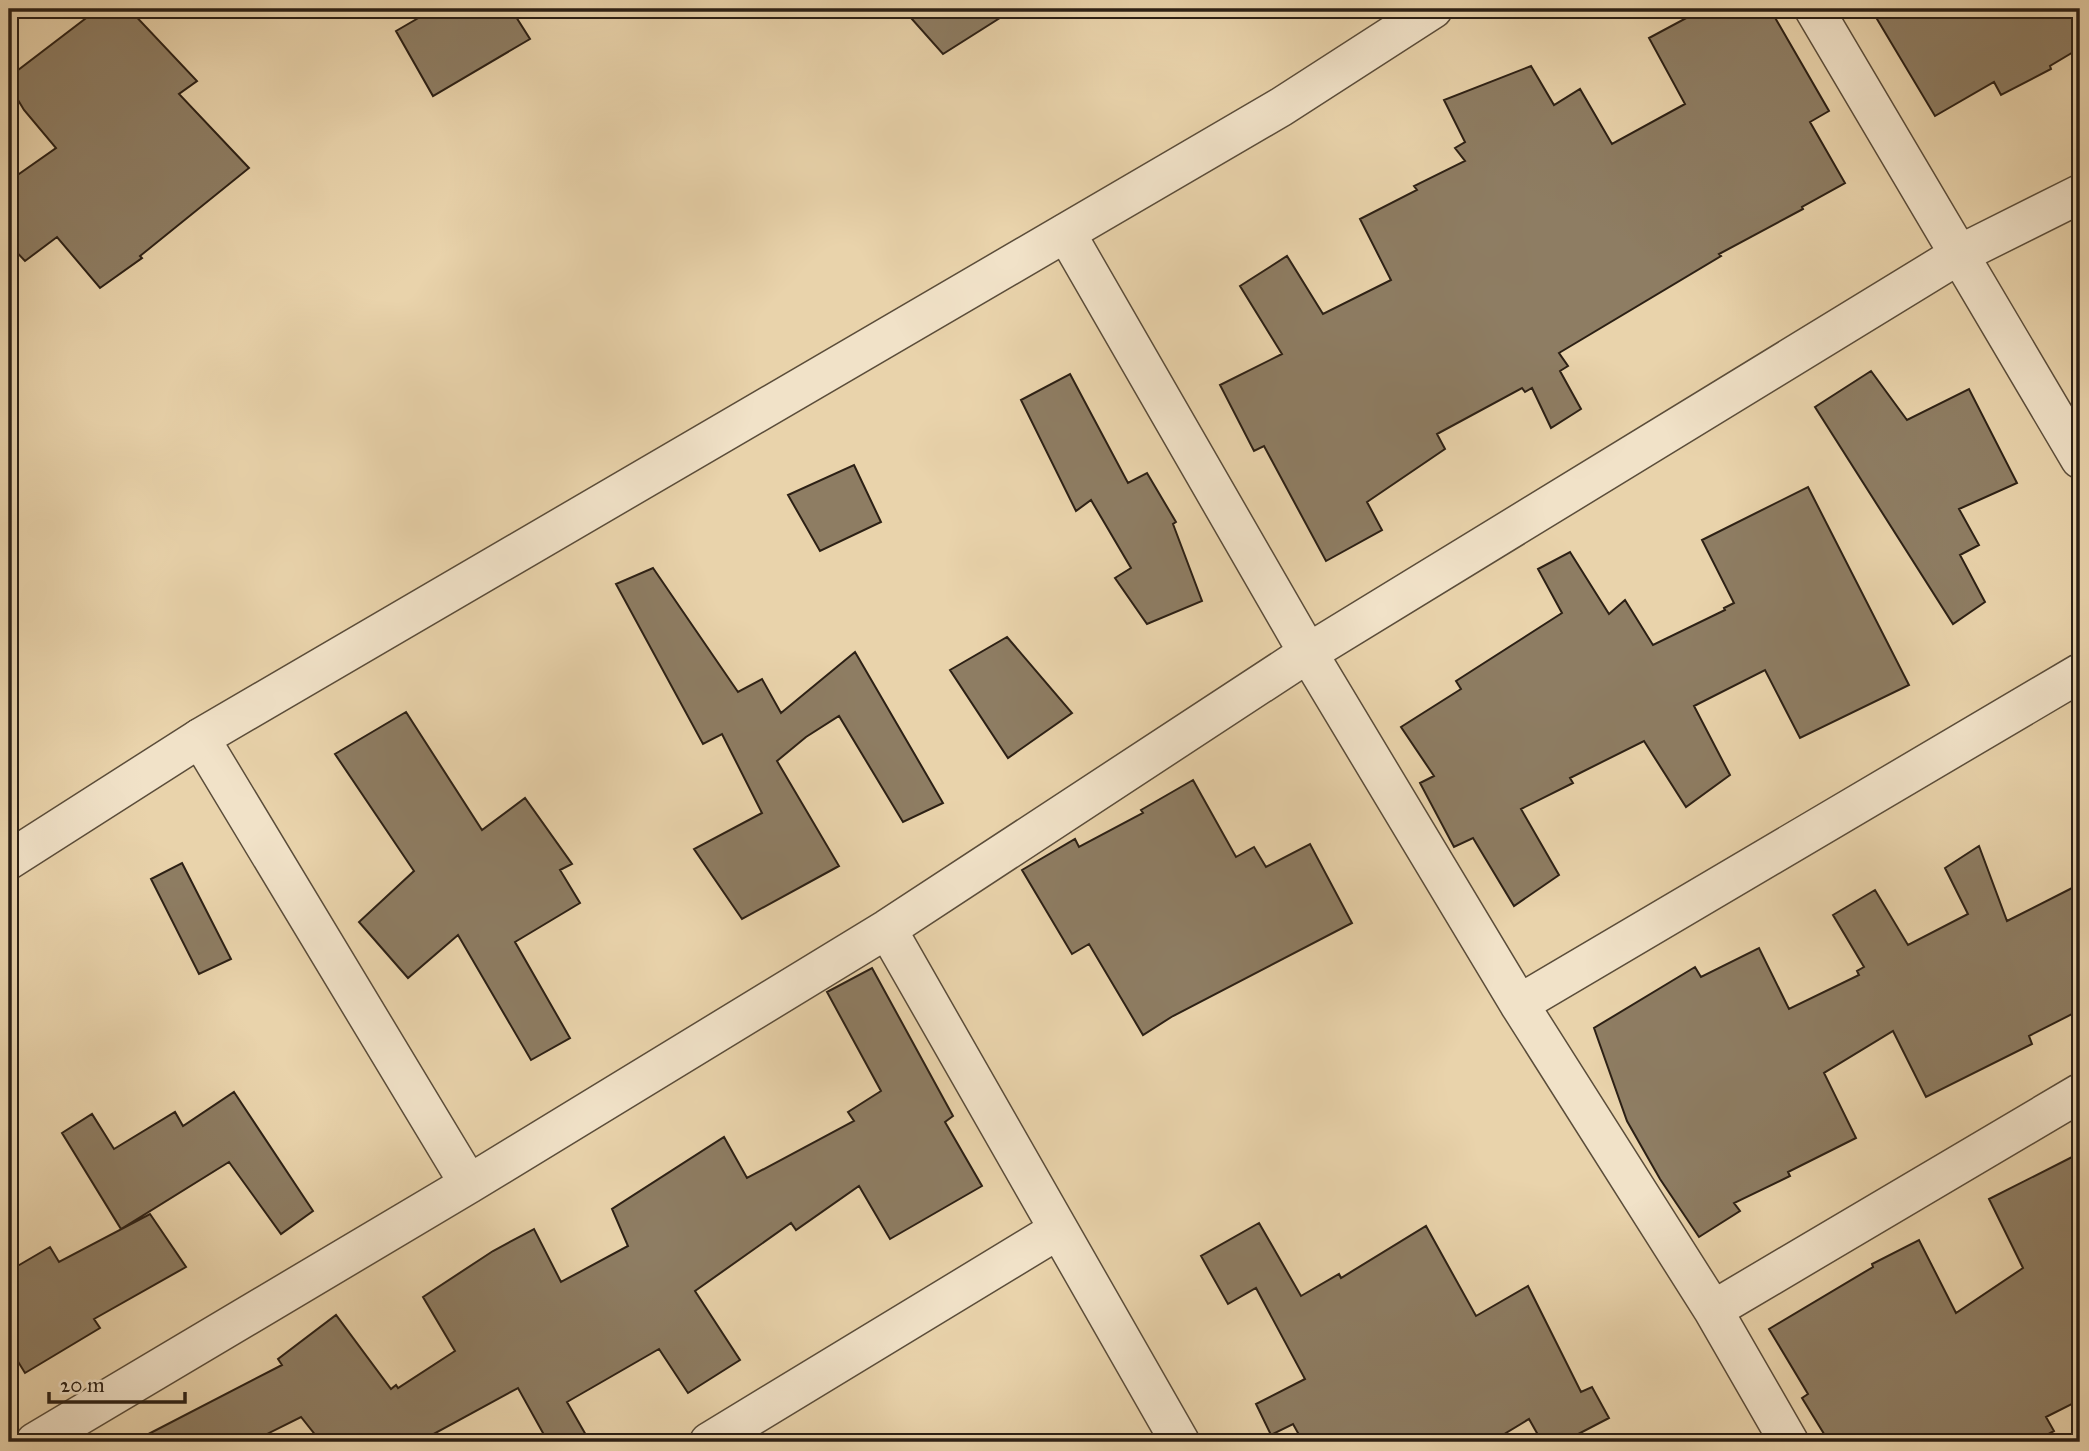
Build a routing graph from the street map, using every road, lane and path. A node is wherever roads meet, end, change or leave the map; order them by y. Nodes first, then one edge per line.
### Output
1 (1433, 9) edge
2 (1814, 9) edge
3 (2080, 194) edge
4 (1066, 233) junction
5 (1960, 254) junction
6 (2080, 459) edge
7 (1308, 653) junction
8 (2080, 673) edge
9 (200, 738) junction
10 (9, 860) edge
11 (887, 929) junction
12 (1519, 1004) junction
13 (2080, 1093) edge
14 (469, 1184) junction
15 (1058, 1230) junction
16 (1713, 1311) junction
17 (9, 1431) edge
18 (16, 1442) edge
19 (35, 1442) edge
20 (709, 1442) edge
21 (1180, 1442) edge
22 (1789, 1442) edge

1 - 4 street
2 - 5 street
3 - 5 street
4 - 7 street
4 - 9 street
5 - 6 street
5 - 7 street
7 - 11 street
7 - 12 street
8 - 12 street
9 - 10 street
9 - 14 street
11 - 14 street
11 - 15 street
12 - 16 street
13 - 16 street
14 - 19 street
15 - 20 street
15 - 21 street
16 - 22 street
17 - 18 street

